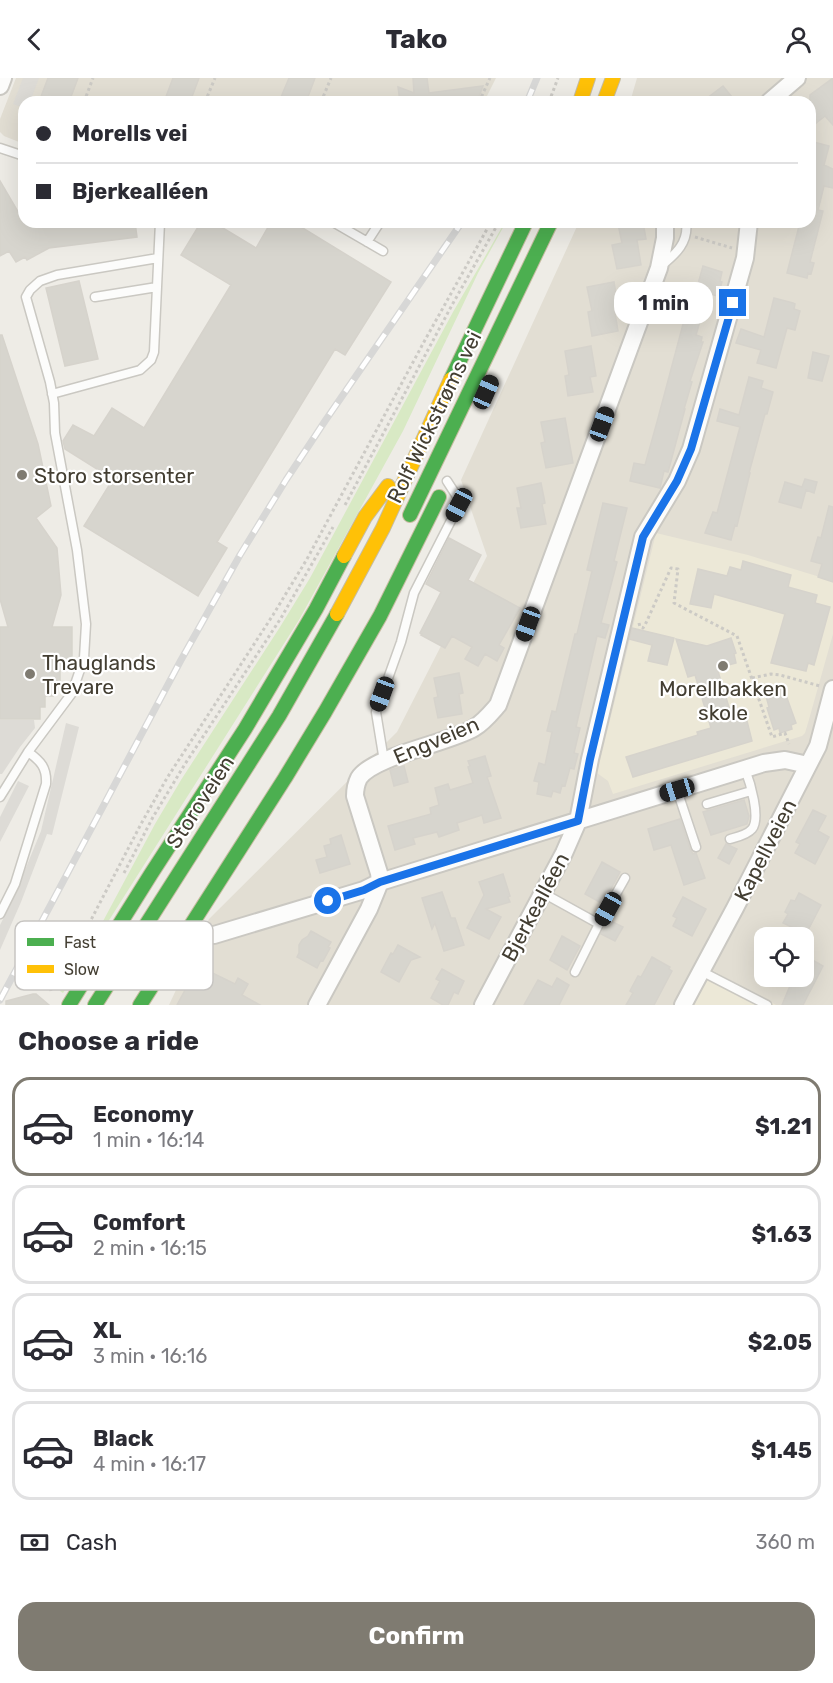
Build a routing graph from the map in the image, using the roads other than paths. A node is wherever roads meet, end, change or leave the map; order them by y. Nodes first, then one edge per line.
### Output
1 (3, 78) edge
2 (588, 78) edge
3 (613, 78) edge
4 (797, 78) edge
5 (0, 86) edge
6 (582, 96) edge
7 (606, 96) edge
8 (777, 96) edge
9 (0, 148) edge
10 (18, 154) edge
11 (160, 228) edge
12 (343, 228) edge
13 (376, 228) edge
14 (523, 228) edge
15 (548, 228) edge
16 (548, 228) edge
17 (665, 228) edge
18 (687, 228) edge
19 (748, 228) edge
20 (367, 242) junction
21 (383, 251) dead end
22 (158, 258) junction
23 (658, 268) junction
24 (158, 287) junction
25 (95, 297) dead end
26 (504, 351) dead end
27 (52, 394) junction
28 (422, 440) junction
29 (449, 476) joint
30 (406, 523) dead end
31 (402, 613) junction
32 (380, 615) junction
33 (335, 618) joint
34 (828, 688) edge
35 (825, 745) edge
36 (28, 752) junction
37 (384, 761) junction
38 (808, 765) junction
39 (745, 769) junction
40 (677, 790) junction
41 (751, 791) junction
42 (0, 797) edge
43 (707, 804) dead end
44 (578, 821) junction
45 (730, 839) dead end
46 (696, 848) dead end
47 (625, 878) dead end
48 (380, 882) junction
49 (543, 893) junction
50 (0, 914) edge
51 (122, 921) edge
52 (148, 921) edge
53 (194, 921) edge
54 (600, 924) junction
55 (214, 935) dead end
56 (700, 971) junction
57 (574, 972) dead end
58 (78, 990) edge
59 (105, 990) edge
60 (150, 990) edge
61 (69, 1005) edge
62 (95, 1005) edge
63 (140, 1005) edge
64 (318, 1005) edge
65 (483, 1005) edge
66 (682, 1005) edge
67 (767, 1005) edge

1 - 5 street
2 - 6 highway
3 - 7 highway
4 - 8 street
9 - 10 lane
11 - 22 lane
12 - 20 lane
13 - 20 lane
14 - 28 highway, Rolf Wickstrøms vei
15 - 26 highway
16 - 30 highway, Rolf Wickstrøms vei
17 - 23 street, Engveien
18 - 23 lane
19 - 44 street, Bjerkealléen
20 - 21 lane
22 - 24 lane
22 - 27 lane
23 - 37 street, Engveien
24 - 25 lane
24 - 27 lane
27 - 36 lane
28 - 33 highway, Rolf Wickstrøms vei
28 - 51 highway
29 - 31 lane
29 - 32 highway
31 - 32 lane
31 - 37 lane
32 - 53 highway
33 - 52 highway, Storoveien
34 - 35 street, Kapellveien
35 - 38 street, Kapellveien
36 - 42 lane
36 - 50 lane
37 - 48 street, Engveien
38 - 39 street
38 - 56 street, Kapellveien
39 - 40 street
39 - 41 lane
40 - 44 street
40 - 46 lane
41 - 43 lane
41 - 45 lane
44 - 48 street
44 - 49 street, Bjerkealléen
47 - 54 lane
48 - 55 street
48 - 64 street
49 - 54 lane
49 - 65 street, Bjerkealléen
54 - 57 lane
56 - 66 street, Kapellveien
56 - 67 lane
58 - 61 highway
59 - 62 highway, Storoveien
60 - 63 highway

